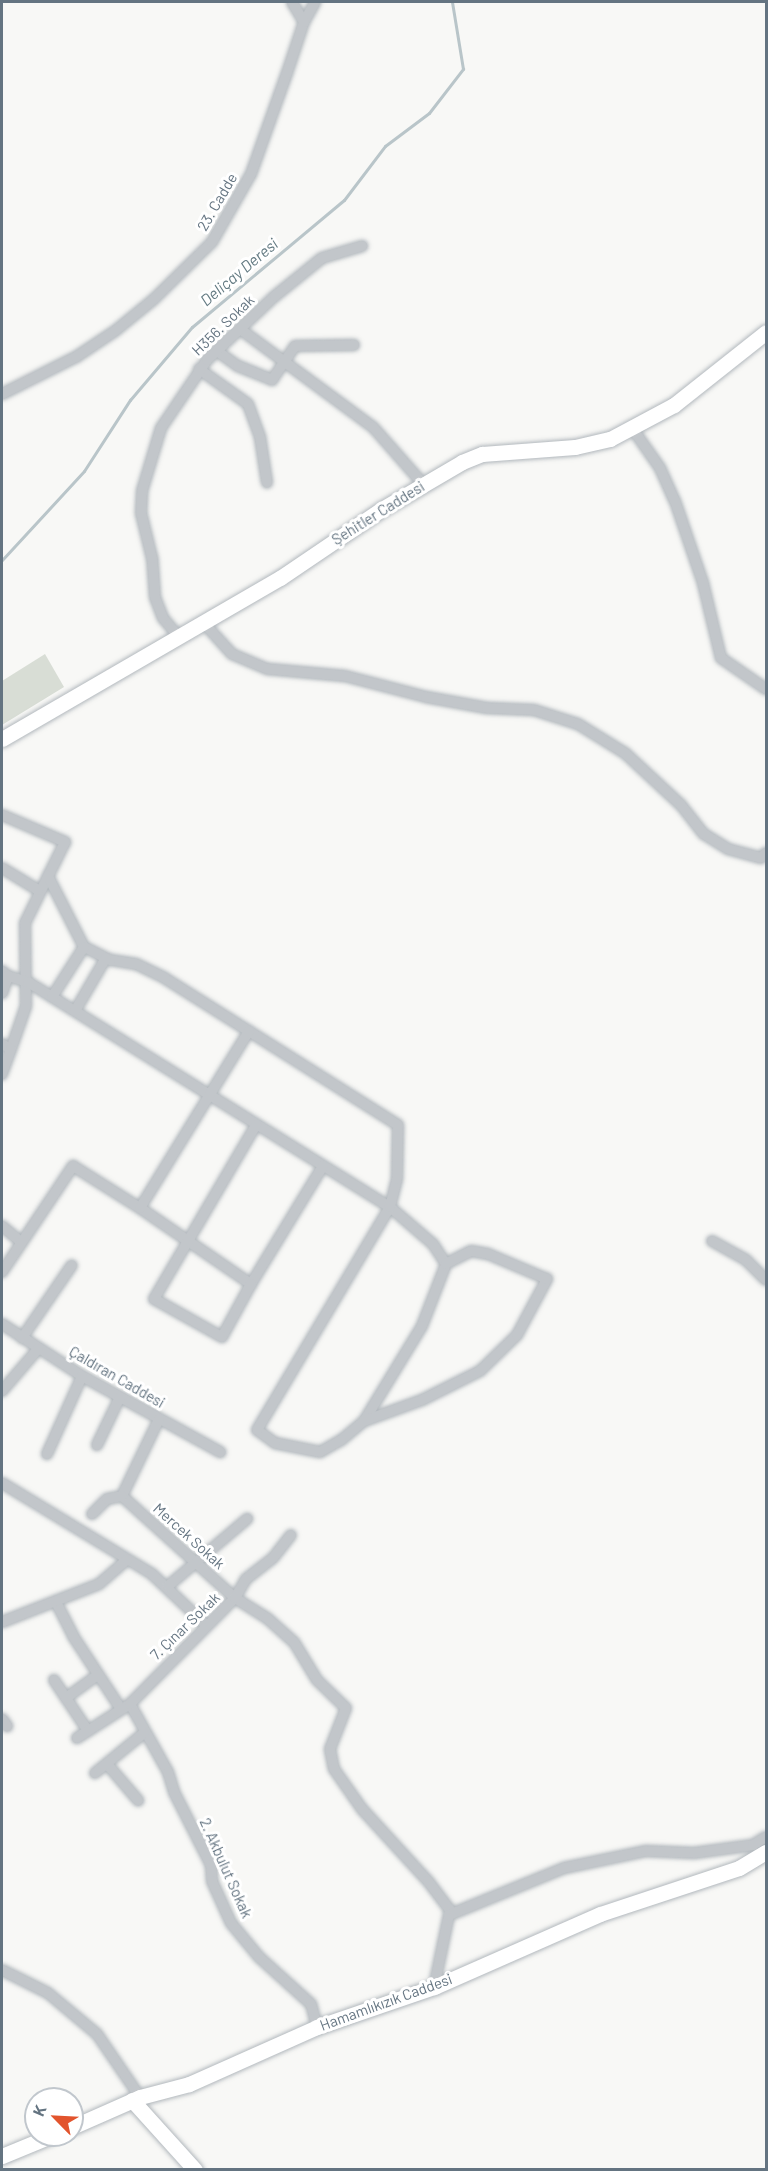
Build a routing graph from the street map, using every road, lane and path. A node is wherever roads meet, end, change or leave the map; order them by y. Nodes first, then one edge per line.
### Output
1 (292, 2) edge
2 (315, 2) edge
3 (304, 22) junction
4 (362, 246) dead end
5 (240, 329) junction
6 (766, 332) edge
7 (354, 345) dead end
8 (217, 351) junction
9 (282, 363) junction
10 (199, 369) junction
11 (2, 394) edge
12 (632, 428) junction
13 (267, 482) dead end
14 (423, 484) junction
15 (203, 622) junction
16 (179, 636) junction
17 (766, 689) edge
18 (2, 739) edge
19 (2, 815) edge
20 (766, 853) edge
21 (2, 868) edge
22 (48, 876) junction
23 (38, 890) junction
24 (84, 947) junction
25 (106, 958) junction
26 (5, 974) edge
27 (28, 982) junction
28 (2, 993) edge
29 (52, 997) junction
30 (75, 1011) junction
31 (249, 1031) junction
32 (6, 1047) edge
33 (2, 1074) edge
34 (210, 1096) junction
35 (256, 1125) junction
36 (323, 1166) junction
37 (390, 1207) junction
38 (140, 1208) junction
39 (2, 1226) edge
40 (187, 1240) junction
41 (20, 1241) junction
42 (712, 1241) dead end
43 (446, 1264) junction
44 (72, 1265) dead end
45 (2, 1272) edge
46 (766, 1280) edge
47 (251, 1284) junction
48 (2, 1324) edge
49 (22, 1338) junction
50 (38, 1349) junction
51 (82, 1376) junction
52 (2, 1391) edge
53 (120, 1397) junction
54 (159, 1419) junction
55 (364, 1421) junction
56 (98, 1445) dead end
57 (220, 1452) dead end
58 (47, 1454) dead end
59 (2, 1483) edge
60 (122, 1496) junction
61 (92, 1514) dead end
62 (247, 1519) dead end
63 (291, 1535) dead end
64 (127, 1560) junction
65 (197, 1562) junction
66 (168, 1586) junction
67 (235, 1598) junction
68 (56, 1602) junction
69 (2, 1622) edge
70 (206, 1625) junction
71 (98, 1675) junction
72 (54, 1680) dead end
73 (66, 1698) junction
74 (125, 1707) junction
75 (88, 1731) junction
76 (144, 1733) junction
77 (77, 1738) dead end
78 (107, 1764) junction
79 (95, 1773) dead end
80 (138, 1800) dead end
81 (766, 1837) edge
82 (766, 1852) edge
83 (449, 1915) junction
84 (2, 1970) edge
85 (434, 1987) junction
86 (317, 2027) junction
87 (136, 2098) junction
88 (84, 2122) edge
89 (24, 2147) edge
90 (2, 2156) edge
91 (195, 2169) edge

1 - 3 street
2 - 3 street, 23. Cadde
3 - 11 street, 23. Cadde
4 - 5 street, H356. Sokak
5 - 8 street, H356. Sokak
5 - 9 street
6 - 12 street, Şehitler Caddesi
7 - 9 street
8 - 9 street
8 - 10 street, H356. Sokak
9 - 14 street
10 - 13 street
10 - 16 street, H356. Sokak
12 - 14 street, Şehitler Caddesi
12 - 17 street
14 - 15 street, Şehitler Caddesi
15 - 16 street, Şehitler Caddesi
15 - 20 street
16 - 18 street, Şehitler Caddesi
19 - 22 street
21 - 23 street
22 - 23 street
22 - 24 street
23 - 27 street
24 - 25 street
24 - 29 street
25 - 30 street
25 - 31 street
26 - 27 street
26 - 28 street
27 - 29 street
27 - 32 street
29 - 30 street
30 - 34 street
31 - 34 street
31 - 37 street
32 - 33 street
34 - 35 street
34 - 38 street
35 - 36 street
35 - 40 street
36 - 37 street
36 - 47 street
37 - 43 street
37 - 55 street
38 - 40 street
38 - 41 street
39 - 41 street
40 - 47 street
40 - 47 street
41 - 45 street
42 - 46 street
43 - 55 street
43 - 55 street
44 - 49 street
48 - 49 street, Çaldıran Caddesi
49 - 50 street, Çaldıran Caddesi
50 - 51 street, Çaldıran Caddesi
50 - 52 street
51 - 53 street, Çaldıran Caddesi
51 - 58 street
53 - 54 street, Çaldıran Caddesi
53 - 56 street
54 - 57 street, Çaldıran Caddesi
54 - 60 street
59 - 64 street
60 - 61 street
60 - 65 street, Mercek Sokak
62 - 65 street
63 - 67 street, 7. Çınar Sokak
64 - 66 street
64 - 68 street
65 - 66 street
65 - 67 street, Mercek Sokak
66 - 70 street
67 - 70 street, 7. Çınar Sokak
67 - 83 street, Mercek Sokak
68 - 69 street
68 - 71 street
70 - 74 street, 7. Çınar Sokak
71 - 73 street
71 - 74 street
72 - 73 street
73 - 75 street
74 - 75 street, 7. Çınar Sokak
74 - 76 street, 2. Akbulut Sokak
75 - 77 street, 7. Çınar Sokak
76 - 78 street
76 - 86 street, 2. Akbulut Sokak
78 - 79 street
78 - 80 street
81 - 83 street
82 - 85 street, Hamamlıkızık Caddesi
83 - 85 street
84 - 87 street
85 - 86 street, Hamamlıkızık Caddesi
86 - 87 street, Hamamlıkızık Caddesi
87 - 88 street, Hamamlıkızık Caddesi
87 - 91 street
89 - 90 street

